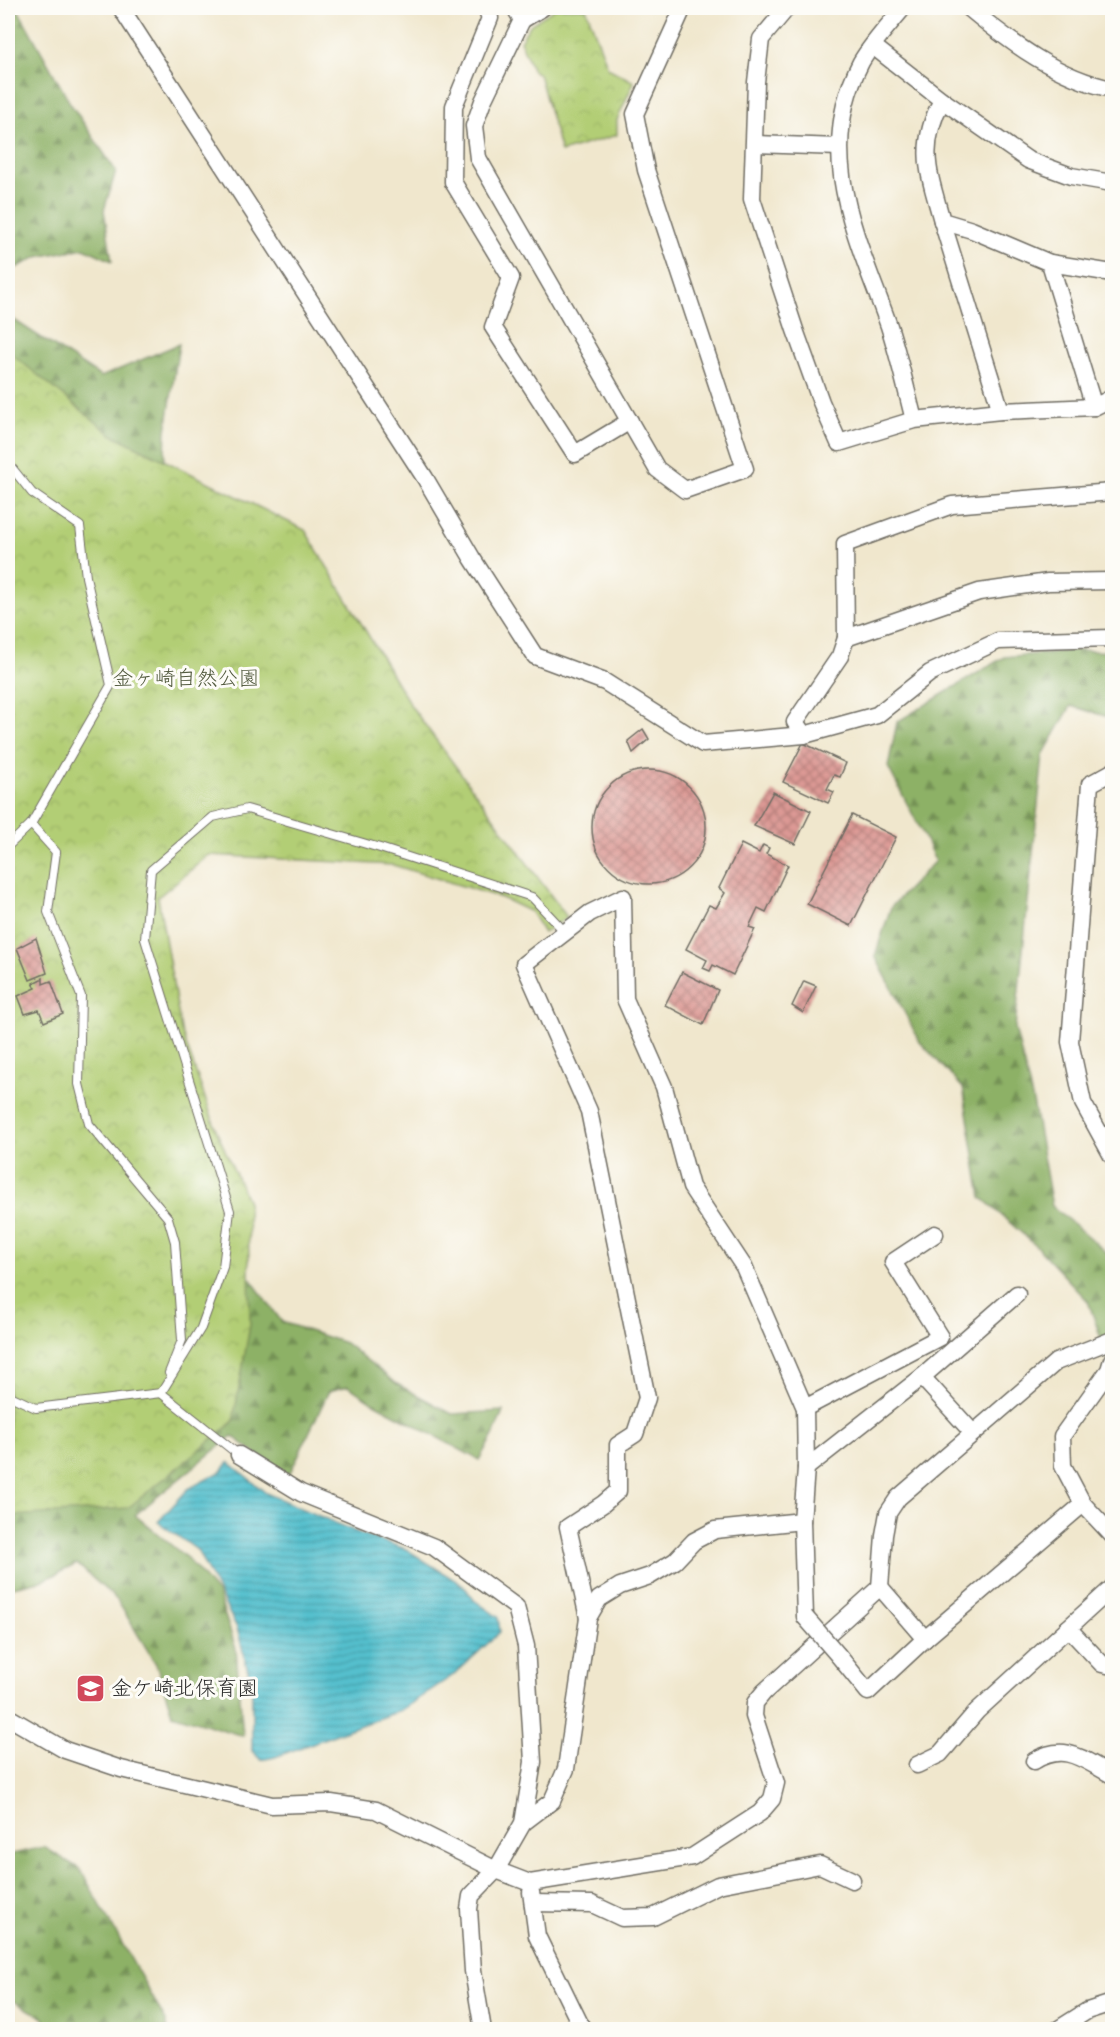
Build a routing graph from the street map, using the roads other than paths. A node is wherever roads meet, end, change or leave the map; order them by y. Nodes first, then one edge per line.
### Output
1 (121, 8) edge
2 (486, 8) edge
3 (542, 8) edge
4 (683, 8) edge
5 (787, 8) edge
6 (903, 8) edge
7 (969, 8) edge
8 (518, 14) edge
9 (873, 46) junction
10 (1113, 89) edge
11 (942, 100) junction
12 (755, 144) junction
13 (839, 147) junction
14 (1113, 183) edge
15 (942, 221) junction
16 (1050, 263) junction
17 (1113, 273) edge
18 (1113, 398) edge
19 (1094, 407) junction
20 (1001, 411) junction
21 (914, 420) junction
22 (630, 421) junction
23 (8, 463) edge
24 (1113, 492) edge
25 (1113, 581) edge
26 (846, 638) junction
27 (1113, 638) edge
28 (804, 735) junction
29 (1113, 772) edge
30 (31, 824) junction
31 (8, 846) edge
32 (565, 932) junction
33 (1113, 1156) edge
34 (935, 1234) dead end
35 (1017, 1294) dead end
36 (1113, 1340) edge
37 (1113, 1360) edge
38 (922, 1377) junction
39 (161, 1393) junction
40 (8, 1395) edge
41 (805, 1408) junction
42 (973, 1433) junction
43 (239, 1455) joint
44 (806, 1468) junction
45 (1083, 1504) junction
46 (802, 1521) junction
47 (1113, 1535) edge
48 (880, 1587) junction
49 (1113, 1588) edge
50 (588, 1618) junction
51 (1068, 1628) junction
52 (925, 1639) junction
53 (1113, 1666) edge
54 (8, 1717) edge
55 (1034, 1761) dead end
56 (917, 1765) dead end
57 (1113, 1775) edge
58 (523, 1823) junction
59 (496, 1870) junction
60 (852, 1880) dead end
61 (530, 1883) junction
62 (533, 1903) junction
63 (1113, 2003) edge
64 (483, 2030) edge
65 (583, 2030) edge
66 (1057, 2030) edge

1 - 28 street
2 - 22 street
3 - 8 street
4 - 22 street
5 - 12 street
6 - 9 street
7 - 10 street
8 - 22 street
9 - 11 street
9 - 13 street
11 - 14 street
11 - 15 street
12 - 13 street
12 - 21 street
13 - 21 street
15 - 16 street
15 - 20 street
16 - 17 street
16 - 19 street
18 - 19 street
19 - 20 street
20 - 21 street
23 - 30 lane
24 - 26 street
25 - 26 street
26 - 28 street
27 - 28 street
29 - 33 street
30 - 31 lane
30 - 39 lane
32 - 39 lane
32 - 41 street
32 - 50 street
34 - 41 street
35 - 38 street
36 - 42 street
37 - 45 street
38 - 42 street
38 - 44 street
39 - 40 lane
39 - 43 lane
41 - 44 street
42 - 48 street
43 - 58 street
44 - 46 street
45 - 47 street
45 - 52 street
46 - 50 street
46 - 52 street, bridge
48 - 52 street
48 - 61 street
49 - 51 street
50 - 58 street
51 - 53 street
51 - 56 street
54 - 59 street
55 - 57 street
58 - 59 street
59 - 61 street
59 - 64 street
60 - 62 street
61 - 62 street
62 - 65 street
63 - 66 street

